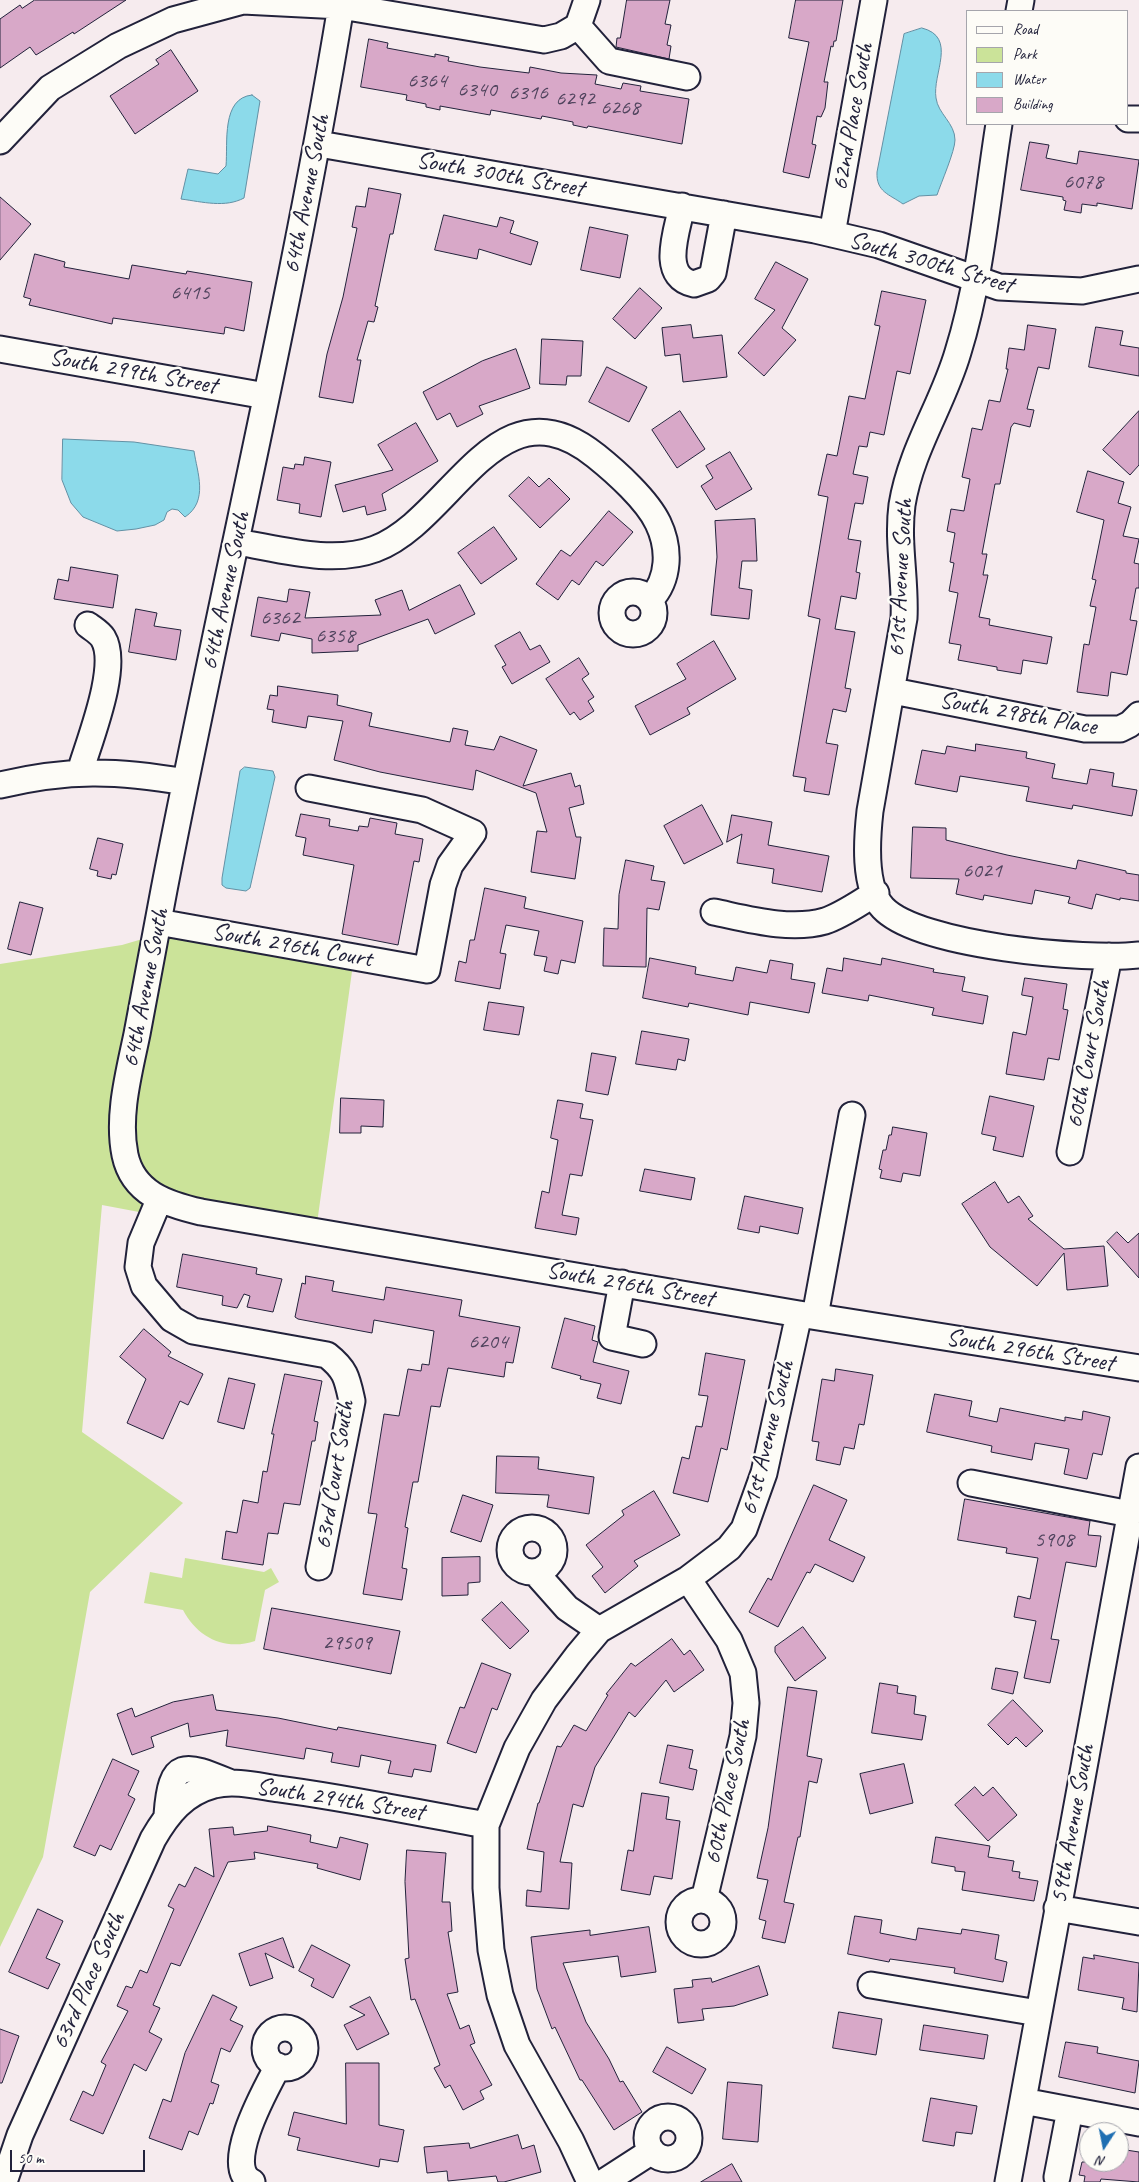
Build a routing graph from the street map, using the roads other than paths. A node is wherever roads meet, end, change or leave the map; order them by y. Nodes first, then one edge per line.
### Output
1 (587, 0) edge
2 (874, 0) edge
3 (342, 6) junction
4 (578, 26) junction
5 (687, 77) dead end
6 (999, 125) edge
7 (0, 141) edge
8 (319, 144) junction
9 (682, 206) junction
10 (724, 214) junction
11 (832, 234) junction
12 (975, 279) junction
13 (1139, 279) edge
14 (0, 348) edge
15 (266, 396) junction
16 (237, 542) junction
17 (650, 600) dead end
18 (88, 625) dead end
19 (893, 691) junction
20 (1139, 716) edge
21 (80, 772) junction
22 (11, 782) edge
23 (185, 782) junction
24 (309, 788) dead end
25 (876, 893) junction
26 (714, 912) dead end
27 (158, 922) junction
28 (1109, 956) junction
29 (1139, 956) edge
30 (852, 1115) dead end
31 (1070, 1152) dead end
32 (132, 1175) joint
33 (159, 1200) junction
34 (622, 1283) junction
35 (807, 1315) junction
36 (643, 1344) dead end
37 (1139, 1368) edge
38 (1139, 1467) edge
39 (970, 1483) dead end
40 (1130, 1514) junction
41 (320, 1567) dead end
42 (535, 1572) dead end
43 (688, 1579) junction
44 (599, 1630) junction
45 (231, 1783) junction
46 (195, 1793) joint
47 (167, 1815) junction
48 (486, 1825) junction
49 (704, 1900) dead end
50 (1057, 1908) junction
51 (1139, 1922) edge
52 (871, 1985) dead end
53 (1038, 2013) junction
54 (278, 2066) dead end
55 (1022, 2102) junction
56 (1070, 2110) junction
57 (1139, 2122) edge
58 (652, 2151) dead end
59 (1057, 2177) dead end
60 (4, 2182) edge
61 (252, 2182) edge
62 (590, 2182) edge
63 (604, 2182) edge
64 (1008, 2182) edge

1 - 4 street
2 - 11 street, 62nd Place South
3 - 4 street
3 - 7 street
3 - 8 street, 64th Avenue South
4 - 5 street
6 - 12 street, 61st Avenue South
8 - 9 street, South 300th Street
8 - 15 street, 64th Avenue South
9 - 10 street, South 300th Street
9 - 10 street
10 - 11 street, South 300th Street
11 - 12 street, South 300th Street
12 - 13 street, South 300th Street
12 - 19 street, 61st Avenue South
14 - 15 street, South 299th Street
15 - 16 street, 64th Avenue South
16 - 17 street
16 - 23 street, 64th Avenue South
18 - 21 street
19 - 20 street, South 298th Place
19 - 25 street, 61st Avenue South
21 - 22 street
21 - 23 street
23 - 27 street, 64th Avenue South
24 - 27 street, South 296th Court
25 - 26 street
25 - 28 street, 61st Avenue South
27 - 32 street, 64th Avenue South
28 - 29 street, 61st Avenue South
28 - 31 street, 60th Court South
30 - 35 street, 61st Avenue South
32 - 33 street, South 296th Street
33 - 34 street, South 296th Street
33 - 41 street, 63rd Court South
34 - 35 street, South 296th Street
34 - 36 street
35 - 37 street, South 296th Street
35 - 43 street, 61st Avenue South
38 - 40 street, 59th Avenue South
39 - 40 street
40 - 50 street, 59th Avenue South
42 - 44 street
43 - 44 street, 61st Avenue South
43 - 49 street, 60th Place South
44 - 48 street, 61st Avenue South
45 - 46 street, South 294th Street
45 - 47 street
45 - 48 street, South 294th Street
46 - 47 street, 63rd Place South
47 - 60 street, 63rd Place South
48 - 62 street, 61st Avenue South
50 - 51 street
50 - 53 street, 59th Avenue South
52 - 53 street
53 - 55 street, 59th Avenue South
54 - 61 street
55 - 56 street
55 - 64 street, 59th Avenue South
56 - 57 street
56 - 59 street
58 - 63 street

